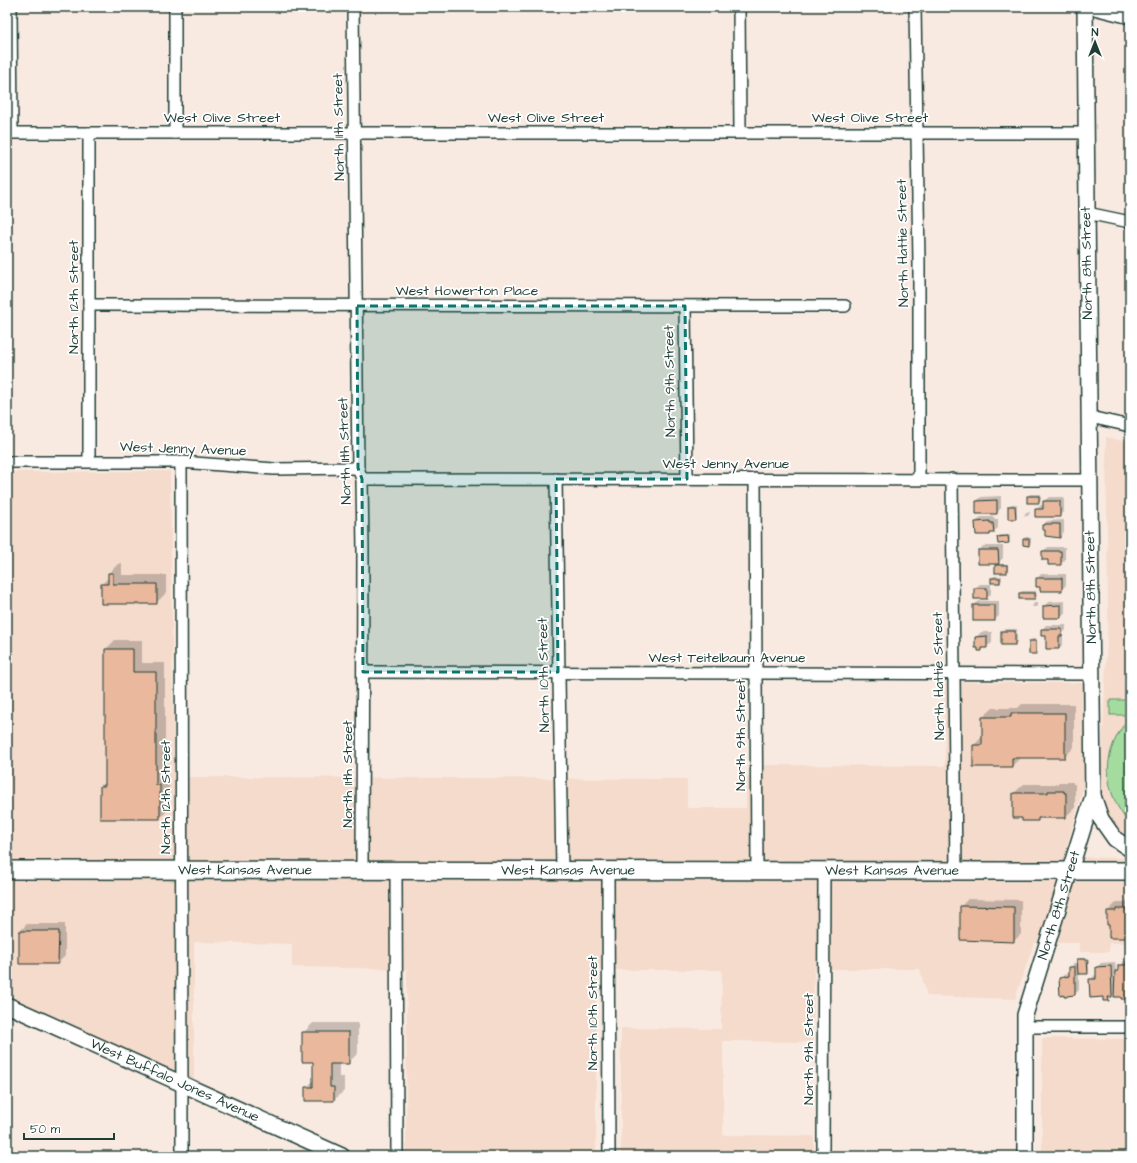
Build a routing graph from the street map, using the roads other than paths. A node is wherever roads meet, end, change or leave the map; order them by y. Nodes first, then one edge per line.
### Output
1 (11, 7) edge
2 (175, 7) edge
3 (353, 7) edge
4 (740, 7) edge
5 (915, 7) edge
6 (1086, 7) edge
7 (1130, 18) edge
8 (740, 132) junction
9 (9, 133) edge
10 (89, 133) junction
11 (175, 133) junction
12 (917, 133) junction
13 (1086, 133) junction
14 (354, 134) junction
15 (1087, 212) junction
16 (1130, 222) edge
17 (89, 305) junction
18 (357, 306) junction
19 (685, 306) junction
20 (845, 306) dead end
21 (1090, 418) junction
22 (1130, 426) edge
23 (89, 461) junction
24 (7, 462) edge
25 (182, 462) junction
26 (360, 473) junction
27 (556, 479) junction
28 (687, 479) junction
29 (755, 479) junction
30 (919, 480) junction
31 (952, 480) junction
32 (1089, 480) junction
33 (363, 672) junction
34 (558, 672) junction
35 (756, 673) junction
36 (954, 673) junction
37 (1092, 674) junction
38 (1093, 796) junction
39 (1130, 849) edge
40 (7, 870) edge
41 (181, 870) junction
42 (362, 870) junction
43 (396, 870) junction
44 (757, 870) junction
45 (562, 871) junction
46 (608, 871) junction
47 (824, 871) junction
48 (1070, 871) junction
49 (1130, 871) edge
50 (956, 872) junction
51 (7, 1005) edge
52 (1024, 1027) junction
53 (1130, 1027) edge
54 (182, 1084) junction
55 (182, 1156) edge
56 (342, 1156) edge
57 (397, 1156) edge
58 (609, 1156) edge
59 (823, 1156) edge
60 (1025, 1156) edge

1 - 9 street
2 - 11 street
3 - 14 street, North 11th Street
4 - 8 street
5 - 12 street, North Hattie Street
6 - 7 street
6 - 13 street, North 8th Street
8 - 12 street, West Olive Street
8 - 14 street, West Olive Street
9 - 10 street, West Olive Street
10 - 11 street, West Olive Street
10 - 17 street, North 12th Street
11 - 14 street, West Olive Street
12 - 13 street, West Olive Street
12 - 30 street, North Hattie Street
13 - 15 street, North 8th Street
14 - 18 street, North 11th Street
15 - 16 street
15 - 21 street, North 8th Street
17 - 18 street, West Howerton Place
17 - 23 street, North 12th Street
18 - 19 street, West Howerton Place
18 - 26 street, North 11th Street
19 - 20 street, West Howerton Place
19 - 28 street, North 9th Street
21 - 22 street
21 - 32 street, North 8th Street
23 - 24 street, West Jenny Avenue
23 - 25 street, West Jenny Avenue
25 - 26 street, West Jenny Avenue
25 - 41 street, North 12th Street
26 - 27 street, West Jenny Avenue
26 - 33 street, North 11th Street
27 - 28 street, West Jenny Avenue
27 - 34 street, North 10th Street
28 - 29 street, West Jenny Avenue
29 - 30 street, West Jenny Avenue
29 - 35 street, North 9th Street
30 - 31 street, West Jenny Avenue
31 - 32 street, West Jenny Avenue
31 - 36 street, North Hattie Street
32 - 37 street, North 8th Street
33 - 34 street, West Teitelbaum Avenue
33 - 42 street, North 11th Street
34 - 35 street, West Teitelbaum Avenue
34 - 45 street, North 10th Street
35 - 36 street, West Teitelbaum Avenue
35 - 44 street, North 9th Street
36 - 37 street, West Teitelbaum Avenue
36 - 50 street, North Hattie Street
37 - 38 street, North 8th Street
38 - 39 street
38 - 48 street, North 8th Street
40 - 41 main road, West Kansas Avenue
41 - 42 main road, West Kansas Avenue
41 - 54 street, North 12th Street
42 - 43 main road, West Kansas Avenue
43 - 45 main road, West Kansas Avenue
43 - 57 street
44 - 46 main road, West Kansas Avenue
44 - 47 main road, West Kansas Avenue
45 - 46 main road, West Kansas Avenue
46 - 58 street, North 10th Street
47 - 50 main road, West Kansas Avenue
47 - 59 street, North 9th Street
48 - 49 main road, West Kansas Avenue
48 - 50 main road, West Kansas Avenue
48 - 52 street, North 8th Street
51 - 54 street, West Buffalo Jones Avenue
52 - 53 street
52 - 60 street, North 8th Street
54 - 55 street, North 12th Street
54 - 56 street, West Buffalo Jones Avenue

